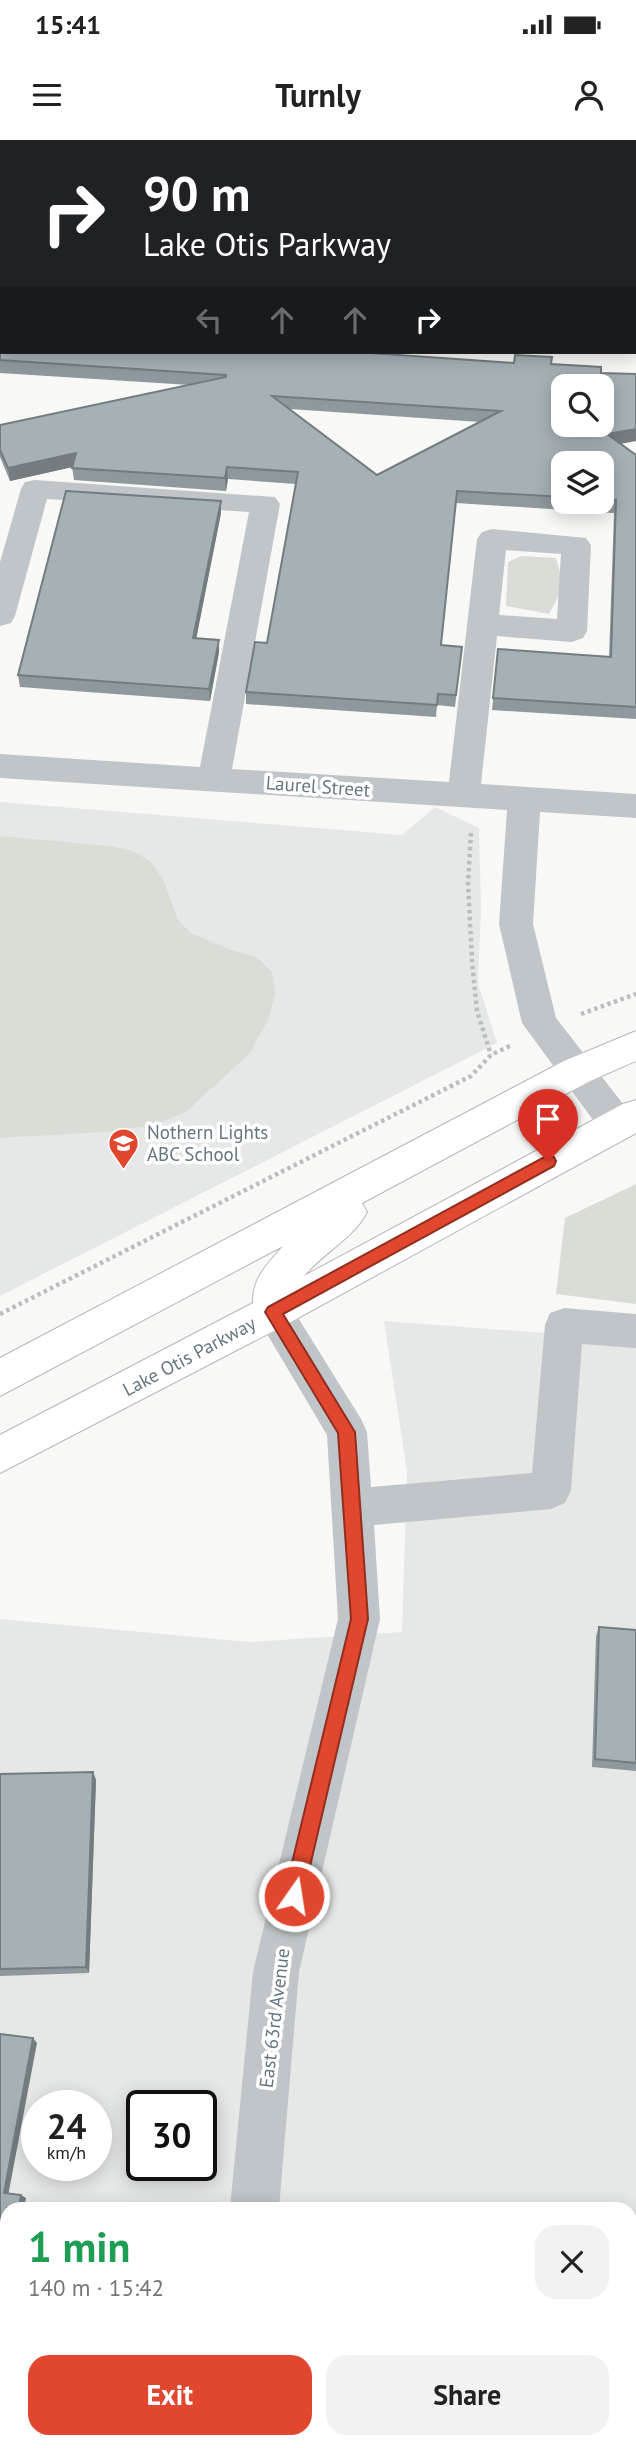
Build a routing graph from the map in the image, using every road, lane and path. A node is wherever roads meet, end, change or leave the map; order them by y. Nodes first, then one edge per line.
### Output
1 (0, 616) edge
2 (481, 624) dead end
3 (0, 766) edge
4 (214, 779) junction
5 (464, 795) junction
6 (524, 800) junction
7 (636, 806) edge
8 (461, 831) dead end
9 (636, 1045) edge
10 (577, 1071) junction
11 (627, 1119) edge
12 (387, 1174) junction
13 (273, 1312) junction
14 (0, 1314) edge
15 (636, 1331) edge
16 (0, 1378) edge
17 (0, 1455) edge
18 (352, 1508) junction
19 (255, 2202) edge

1 - 4 street
2 - 5 street
3 - 4 street, Laurel Street
4 - 5 street, Laurel Street
5 - 6 street, Laurel Street
6 - 7 street, Laurel Street
6 - 10 street
8 - 14 path
9 - 10 main road
10 - 11 street
10 - 12 main road
11 - 13 main road, Lake Otis Parkway
12 - 13 main road
12 - 16 main road
13 - 17 main road, Lake Otis Parkway
13 - 18 street, East 63rd Avenue
15 - 18 street
18 - 19 street, East 63rd Avenue

